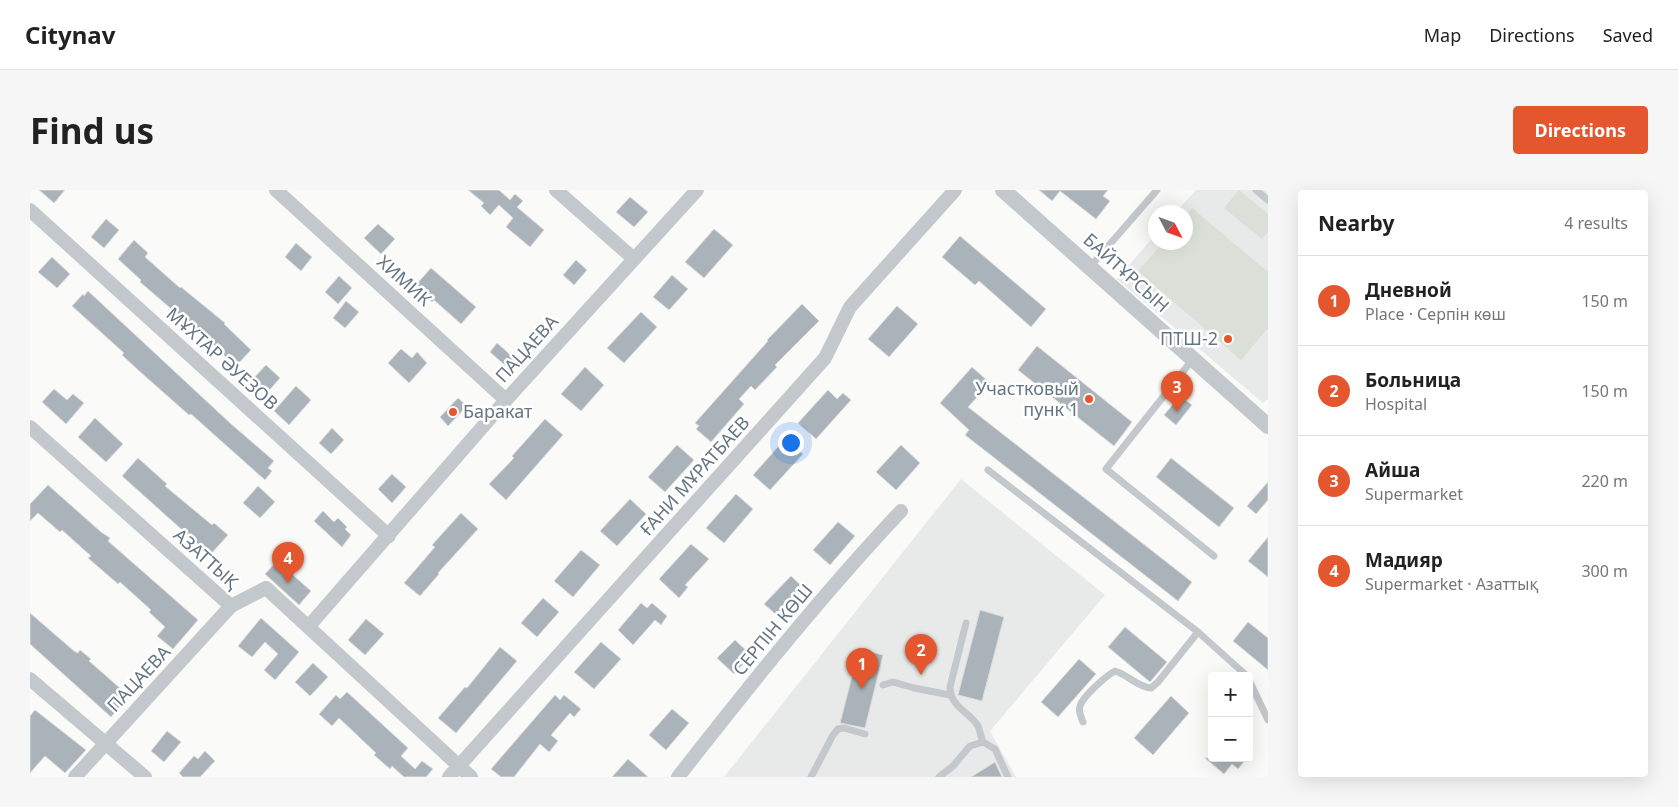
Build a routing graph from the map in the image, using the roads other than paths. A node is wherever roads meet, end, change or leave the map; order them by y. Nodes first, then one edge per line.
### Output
1 (276, 190) edge
2 (556, 190) edge
3 (697, 190) edge
4 (955, 190) edge
5 (1003, 190) edge
6 (1157, 190) edge
7 (1256, 190) edge
8 (1268, 200) edge
9 (30, 210) edge
10 (634, 259) junction
11 (1090, 267) junction
12 (1193, 359) junction
13 (506, 400) junction
14 (1268, 426) edge
15 (30, 427) edge
16 (988, 470) dead end
17 (901, 511) dead end
18 (389, 536) junction
19 (1214, 556) dead end
20 (231, 606) junction
21 (966, 623) dead end
22 (309, 626) junction
23 (1198, 632) junction
24 (1242, 672) edge
25 (30, 679) edge
26 (883, 685) dead end
27 (1253, 689) edge
28 (950, 695) junction
29 (1268, 720) edge
30 (1082, 722) dead end
31 (865, 734) dead end
32 (982, 742) junction
33 (105, 743) junction
34 (459, 766) junction
35 (75, 777) edge
36 (146, 777) edge
37 (449, 777) edge
38 (471, 777) edge
39 (678, 777) edge
40 (811, 777) edge
41 (939, 777) edge
42 (1008, 777) edge

1 - 13 street, ХИМИК
2 - 10 street
3 - 10 street, ПАЦАЕВА
4 - 34 street, ҒАНИ МҰРАТБАЕВ
5 - 11 street, БАЙТҰРСЫН
6 - 11 lane
7 - 8 lane
9 - 18 street, МҰХТАР ӘУЕЗОВ
10 - 13 street, ПАЦАЕВА
11 - 12 street, БАЙТҰРСЫН
12 - 14 street, БАЙТҰРСЫН
12 - 19 lane
13 - 18 street, ПАЦАЕВА
15 - 20 street, АЗАТТЫҚ
16 - 23 lane
17 - 39 street, СЕРПІН КӨШ
18 - 22 street, ПАЦАЕВА
20 - 22 street, АЗАТТЫҚ
20 - 33 street, ПАЦАЕВА
21 - 28 lane
22 - 34 street, АЗАТТЫҚ
23 - 24 lane
23 - 30 lane
25 - 33 street
26 - 28 lane
27 - 29 lane
28 - 32 lane
31 - 40 lane
32 - 41 lane
32 - 42 lane
33 - 35 street, ПАЦАЕВА
33 - 36 street
34 - 37 street, ҒАНИ МҰРАТБАЕВ
34 - 38 street, АЗАТТЫҚ

